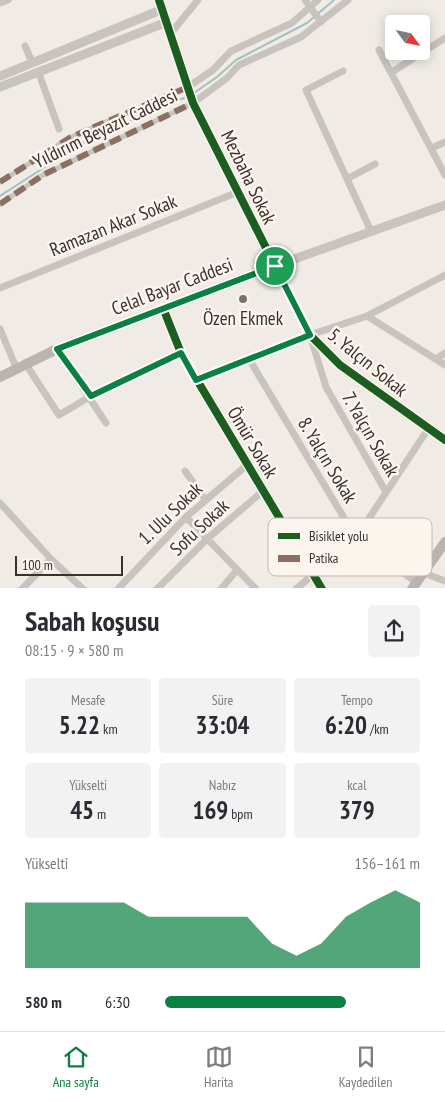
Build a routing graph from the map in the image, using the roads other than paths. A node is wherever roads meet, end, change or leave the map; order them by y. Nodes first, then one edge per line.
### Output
1 (8, 0) edge
2 (160, 0) edge
3 (198, 0) edge
4 (305, 0) edge
5 (318, 0) edge
6 (348, 0) edge
7 (0, 3) edge
8 (163, 9) junction
9 (312, 9) junction
10 (320, 21) junction
11 (167, 22) junction
12 (171, 33) junction
13 (445, 39) edge
14 (24, 46) dead end
15 (380, 50) dead end
16 (32, 62) junction
17 (38, 71) junction
18 (342, 71) dead end
19 (392, 72) junction
20 (0, 76) edge
21 (0, 87) edge
22 (188, 87) junction
23 (193, 103) junction
24 (59, 129) dead end
25 (445, 142) edge
26 (432, 148) junction
27 (375, 164) dead end
28 (445, 175) edge
29 (347, 179) junction
30 (0, 182) edge
31 (238, 192) junction
32 (0, 204) edge
33 (445, 205) edge
34 (371, 232) junction
35 (275, 266) junction
36 (445, 275) edge
37 (0, 288) edge
38 (163, 308) junction
39 (367, 316) junction
40 (0, 329) edge
41 (310, 335) junction
42 (57, 349) junction
43 (181, 353) junction
44 (445, 353) edge
45 (249, 359) junction
46 (436, 359) junction
47 (21, 365) junction
48 (445, 365) edge
49 (0, 377) edge
50 (196, 380) junction
51 (91, 396) junction
52 (106, 422) dead end
53 (428, 429) junction
54 (445, 440) edge
55 (247, 465) junction
56 (185, 471) dead end
57 (263, 491) junction
58 (386, 492) junction
59 (205, 499) junction
60 (0, 503) edge
61 (186, 516) junction
62 (279, 518) edge
63 (344, 518) edge
64 (369, 518) edge
65 (207, 539) junction
66 (445, 542) edge
67 (51, 559) junction
68 (432, 561) edge
69 (237, 570) junction
70 (310, 576) edge
71 (313, 576) edge
72 (403, 576) edge
73 (432, 576) edge
74 (445, 581) edge
75 (415, 586) edge
76 (22, 588) edge
77 (83, 588) edge
78 (118, 588) edge
79 (158, 588) edge
80 (221, 588) edge
81 (256, 588) edge
82 (296, 588) edge
83 (322, 588) edge

1 - 7 street
2 - 8 street
3 - 12 street
4 - 9 street
5 - 9 street
6 - 10 street, Yıldırım Beyazıt Caddesi
8 - 11 street
8 - 16 street
9 - 10 street
9 - 22 street
10 - 23 street, Yıldırım Beyazıt Caddesi
11 - 12 street
11 - 17 street
12 - 22 street
13 - 19 street
14 - 16 street
15 - 19 street
16 - 20 street
17 - 21 street
17 - 24 street
18 - 29 street
19 - 26 street
22 - 23 street
22 - 30 street, Yıldırım Beyazıt Caddesi
23 - 31 street, Mezbaha Sokak
23 - 32 street, Yıldırım Beyazıt Caddesi
25 - 26 street
26 - 28 street
27 - 29 street
29 - 34 street
31 - 35 street, Mezbaha Sokak
31 - 37 street, Ramazan Akar Sokak
33 - 34 street, Celal Bayar Caddesi
34 - 35 street, Celal Bayar Caddesi
35 - 38 main road, Celal Bayar Caddesi
35 - 41 street, 5. Yalçın Sokak
36 - 39 street
38 - 42 main road, Celal Bayar Caddesi
38 - 43 street, Ömür Sokak
39 - 41 street
39 - 46 street
40 - 47 street
41 - 45 street
41 - 53 street, 5. Yalçın Sokak
41 - 58 street, 7. Yalçın Sokak
42 - 47 main road, Celal Bayar Caddesi
42 - 51 street
43 - 50 street, Ömür Sokak
43 - 51 street
44 - 46 street
45 - 50 street
45 - 63 street, 8. Yalçın Sokak
46 - 48 street
47 - 49 main road, Celal Bayar Caddesi
47 - 51 street
50 - 55 street, Ömür Sokak
51 - 52 street
53 - 54 street, 5. Yalçın Sokak
53 - 58 street
55 - 57 street, Ömür Sokak
55 - 59 street, 1. Ulu Sokak
56 - 59 street
57 - 62 street, Ömür Sokak
57 - 65 street, Sofu Sokak
58 - 64 street
59 - 61 street, 1. Ulu Sokak
60 - 67 street
61 - 65 street
61 - 78 street, 1. Ulu Sokak
65 - 69 street
65 - 79 street, Sofu Sokak
66 - 68 main road
67 - 76 street
67 - 77 street
69 - 80 street
69 - 81 street
70 - 82 street
71 - 83 street, Ömür Sokak
72 - 75 street, 8. Yalçın Sokak
73 - 74 street

